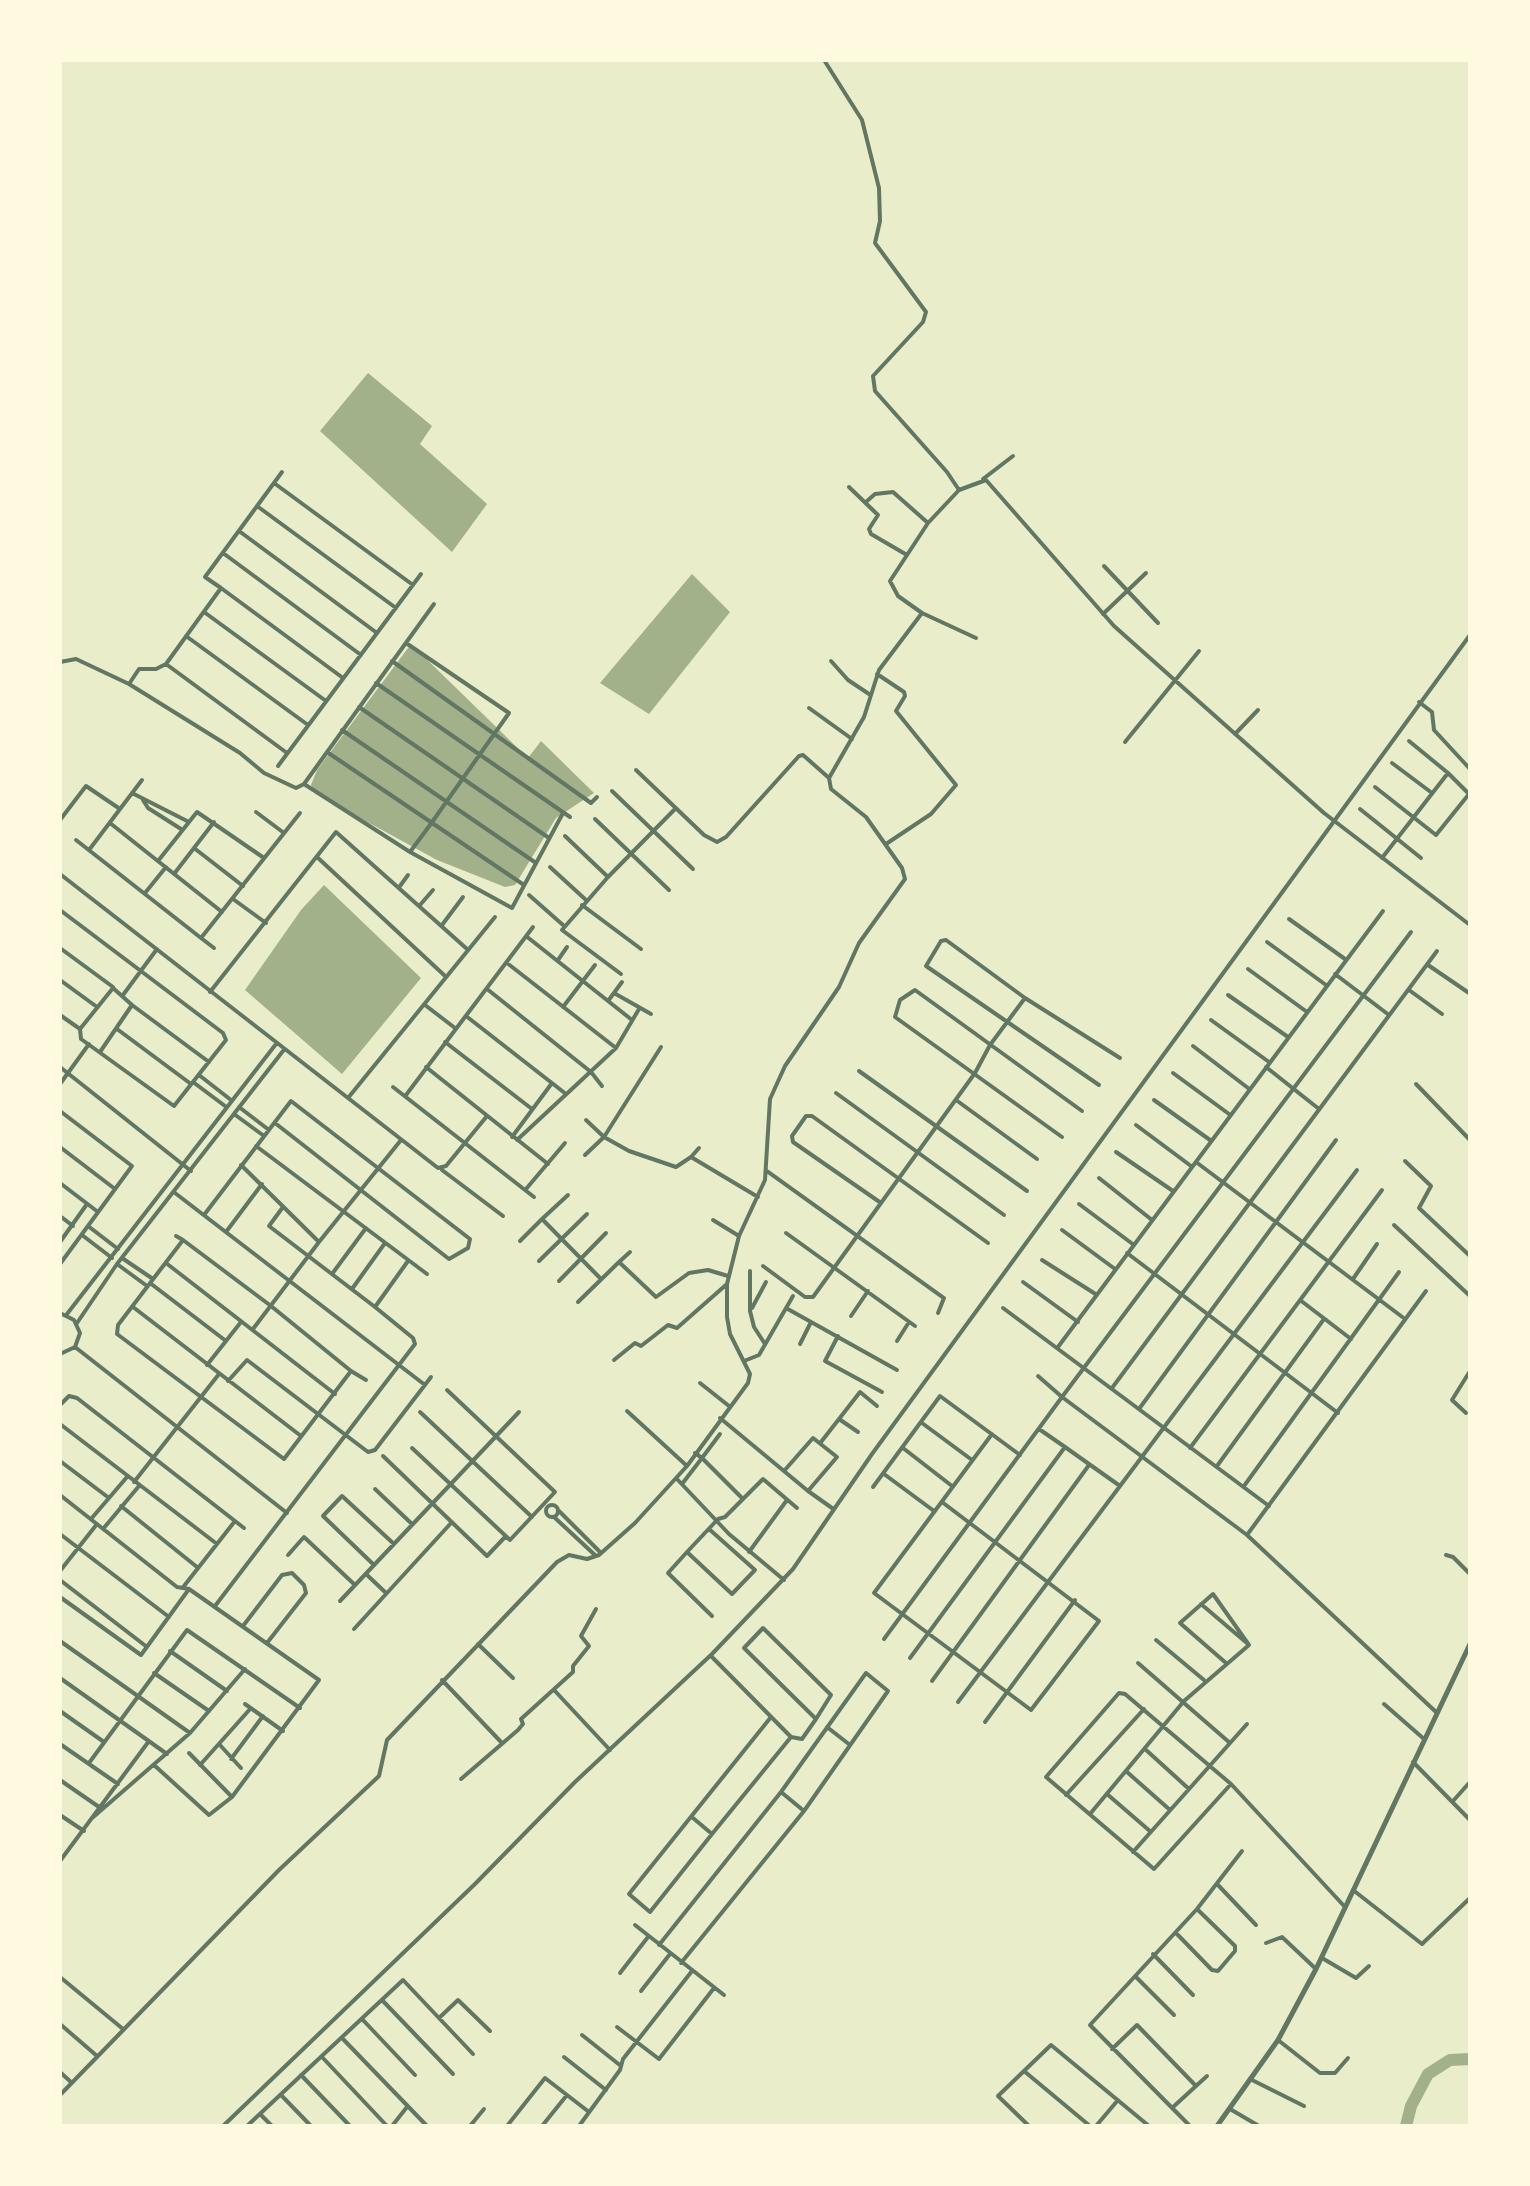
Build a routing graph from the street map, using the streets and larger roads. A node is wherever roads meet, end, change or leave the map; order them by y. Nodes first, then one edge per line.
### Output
1 (824, 60) edge
2 (1013, 456) dead end
3 (282, 472) dead end
4 (983, 479) junction
5 (274, 483) junction
6 (849, 487) dead end
7 (959, 490) junction
8 (867, 501) junction
9 (257, 506) junction
10 (928, 523) junction
11 (239, 531) junction
12 (223, 553) junction
13 (907, 555) junction
14 (1104, 566) dead end
15 (1146, 573) dead end
16 (421, 574) dead end
17 (413, 585) junction
18 (221, 588) junction
19 (1127, 591) junction
20 (434, 604) dead end
21 (396, 608) junction
22 (204, 612) junction
23 (922, 613) junction
24 (1103, 614) junction
25 (1158, 623) dead end
26 (377, 633) junction
27 (1470, 635) edge
28 (186, 636) junction
29 (976, 638) dead end
30 (406, 642) junction
31 (1199, 651) dead end
32 (361, 655) junction
33 (392, 661) junction
34 (831, 661) dead end
35 (60, 662) edge
36 (166, 664) junction
37 (877, 674) junction
38 (343, 678) junction
39 (1174, 679) junction
40 (376, 683) junction
41 (129, 684) junction
42 (869, 694) junction
43 (326, 701) junction
44 (1419, 702) junction
45 (359, 707) junction
46 (809, 708) dead end
47 (1258, 710) dead end
48 (308, 725) junction
49 (342, 730) junction
50 (495, 734) junction
51 (1235, 734) junction
52 (853, 740) junction
53 (1409, 741) dead end
54 (1125, 742) dead end
55 (327, 752) junction
56 (287, 753) junction
57 (479, 756) junction
58 (1392, 763) dead end
59 (278, 766) dead end
60 (1470, 769) edge
61 (636, 770) dead end
62 (1448, 773) junction
63 (829, 778) junction
64 (142, 780) dead end
65 (462, 780) junction
66 (304, 784) junction
67 (1375, 787) dead end
68 (612, 791) dead end
69 (131, 792) junction
70 (1432, 793) junction
71 (597, 797) dead end
72 (143, 800) junction
73 (445, 804) junction
74 (676, 808) junction
75 (120, 809) junction
76 (1360, 809) dead end
77 (256, 812) dead end
78 (300, 813) dead end
79 (563, 813) junction
80 (570, 817) dead end
81 (1414, 817) junction
82 (595, 819) dead end
83 (60, 820) edge
84 (1332, 820) junction
85 (187, 821) junction
86 (214, 821) junction
87 (110, 823) junction
88 (430, 825) junction
89 (181, 829) junction
90 (654, 832) junction
91 (284, 833) junction
92 (565, 836) dead end
93 (549, 838) junction
94 (1397, 838) junction
95 (76, 840) dead end
96 (886, 844) junction
97 (194, 848) junction
98 (89, 850) junction
99 (410, 852) junction
100 (630, 854) junction
101 (317, 857) junction
102 (264, 858) junction
103 (1382, 858) junction
104 (1421, 858) dead end
105 (158, 861) junction
106 (536, 863) junction
107 (166, 867) junction
108 (550, 867) dead end
109 (693, 869) dead end
110 (60, 874) edge
111 (174, 874) junction
112 (408, 875) dead end
113 (608, 877) junction
114 (524, 885) junction
115 (243, 886) junction
116 (400, 886) junction
117 (433, 890) dead end
118 (669, 890) dead end
119 (145, 893) junction
120 (529, 895) dead end
121 (463, 897) dead end
122 (233, 899) junction
123 (584, 902) junction
124 (420, 905) junction
125 (60, 910) edge
126 (1383, 911) dead end
127 (222, 912) junction
128 (495, 917) dead end
129 (1289, 919) dead end
130 (266, 923) junction
131 (442, 925) junction
132 (563, 925) junction
133 (1470, 925) edge
134 (533, 927) dead end
135 (1411, 932) dead end
136 (526, 936) junction
137 (201, 938) junction
138 (1267, 942) dead end
139 (567, 947) dead end
140 (60, 948) edge
141 (214, 948) dead end
142 (157, 949) junction
143 (467, 949) junction
144 (641, 949) dead end
145 (1437, 951) dead end
146 (1345, 959) junction
147 (558, 960) junction
148 (507, 963) junction
149 (1427, 964) junction
150 (595, 965) dead end
151 (1248, 969) dead end
152 (140, 971) junction
153 (621, 974) dead end
154 (1335, 974) junction
155 (445, 975) junction
156 (60, 980) edge
157 (583, 981) junction
158 (622, 982) dead end
159 (1327, 985) junction
160 (113, 988) junction
161 (487, 989) junction
162 (1409, 990) junction
163 (210, 992) junction
164 (614, 993) junction
165 (1469, 993) edge
166 (123, 995) junction
167 (1228, 995) dead end
168 (1362, 995) junction
169 (1025, 998) junction
170 (608, 1001) junction
171 (424, 1004) junction
172 (132, 1005) junction
173 (563, 1007) junction
174 (97, 1008) junction
175 (639, 1009) junction
176 (1307, 1012) junction
177 (651, 1014) dead end
178 (1442, 1014) dead end
179 (60, 1015) edge
180 (1389, 1015) junction
181 (466, 1016) junction
182 (632, 1020) junction
183 (1211, 1020) dead end
184 (1006, 1025) junction
185 (455, 1028) junction
186 (80, 1029) junction
187 (117, 1029) junction
188 (1288, 1037) junction
189 (445, 1042) junction
190 (89, 1044) junction
191 (276, 1044) junction
192 (990, 1045) junction
193 (1193, 1046) dead end
194 (661, 1047) dead end
195 (616, 1048) junction
196 (283, 1050) junction
197 (100, 1052) junction
198 (1120, 1058) dead end
199 (209, 1062) junction
200 (1267, 1065) junction
201 (60, 1067) edge
202 (426, 1067) junction
203 (859, 1071) dead end
204 (591, 1072) junction
205 (68, 1073) junction
206 (975, 1073) junction
207 (1173, 1073) dead end
208 (199, 1075) junction
209 (192, 1083) junction
210 (552, 1083) junction
211 (60, 1084) edge
212 (1416, 1084) dead end
213 (1099, 1085) dead end
214 (602, 1086) dead end
215 (393, 1087) dead end
216 (1249, 1088) junction
217 (1293, 1088) junction
218 (836, 1093) dead end
219 (566, 1094) junction
220 (406, 1095) junction
221 (347, 1099) junction
222 (231, 1100) junction
223 (956, 1100) junction
224 (1154, 1100) dead end
225 (225, 1106) junction
226 (239, 1107) junction
227 (532, 1109) junction
228 (1319, 1109) junction
229 (60, 1111) edge
230 (1082, 1111) dead end
231 (234, 1114) junction
232 (1230, 1114) junction
233 (487, 1116) junction
234 (586, 1120) dead end
235 (275, 1123) junction
236 (937, 1125) junction
237 (1136, 1125) dead end
238 (269, 1130) junction
239 (264, 1136) junction
240 (604, 1137) junction
241 (1062, 1137) dead end
242 (514, 1138) junction
243 (401, 1140) junction
244 (1336, 1140) dead end
245 (1470, 1140) edge
246 (1211, 1141) junction
247 (466, 1142) junction
248 (565, 1143) dead end
249 (256, 1146) junction
250 (60, 1147) edge
251 (699, 1148) dead end
252 (918, 1152) junction
253 (1116, 1152) dead end
254 (585, 1155) dead end
255 (691, 1157) junction
256 (1037, 1159) dead end
257 (1405, 1161) dead end
258 (182, 1164) junction
259 (548, 1164) junction
260 (1194, 1164) junction
261 (241, 1165) junction
262 (378, 1168) junction
263 (442, 1170) junction
264 (1357, 1170) dead end
265 (191, 1171) junction
266 (767, 1171) junction
267 (899, 1178) junction
268 (1099, 1178) dead end
269 (1222, 1182) junction
270 (60, 1183) edge
271 (262, 1184) junction
272 (115, 1189) junction
273 (526, 1189) junction
274 (360, 1190) junction
275 (1382, 1190) dead end
276 (1027, 1191) dead end
277 (1173, 1191) junction
278 (175, 1193) junction
279 (568, 1195) dead end
280 (534, 1197) dead end
281 (758, 1197) junction
282 (1251, 1202) junction
283 (881, 1203) junction
284 (87, 1204) junction
285 (1079, 1204) dead end
286 (283, 1207) junction
287 (345, 1211) junction
288 (98, 1212) junction
289 (587, 1214) dead end
290 (204, 1215) junction
291 (1004, 1215) dead end
292 (60, 1216) edge
293 (503, 1216) dead end
294 (542, 1219) junction
295 (713, 1220) dead end
296 (1152, 1220) junction
297 (1276, 1222) junction
298 (1394, 1225) dead end
299 (73, 1226) junction
300 (88, 1226) junction
301 (366, 1228) junction
302 (1062, 1230) dead end
303 (226, 1232) junction
304 (606, 1233) dead end
305 (786, 1233) dead end
306 (82, 1234) junction
307 (176, 1236) dead end
308 (739, 1236) junction
309 (858, 1236) junction
310 (561, 1239) junction
311 (183, 1240) junction
312 (1303, 1240) junction
313 (520, 1241) dead end
314 (60, 1242) edge
315 (319, 1242) junction
316 (385, 1243) junction
317 (988, 1243) dead end
318 (1377, 1244) dead end
319 (1134, 1245) junction
320 (118, 1250) junction
321 (60, 1252) edge
322 (630, 1252) dead end
323 (1127, 1253) junction
324 (1469, 1254) edge
325 (66, 1257) junction
326 (307, 1257) junction
327 (112, 1258) junction
328 (122, 1258) junction
329 (581, 1259) junction
330 (1042, 1260) dead end
331 (1329, 1260) junction
332 (408, 1261) junction
333 (539, 1261) dead end
334 (619, 1262) junction
335 (166, 1263) junction
336 (60, 1264) edge
337 (117, 1264) junction
338 (763, 1266) dead end
339 (834, 1267) junction
340 (1115, 1270) junction
341 (750, 1271) dead end
342 (1399, 1272) dead end
343 (332, 1274) junction
344 (427, 1274) dead end
345 (1153, 1274) junction
346 (728, 1276) junction
347 (601, 1279) junction
348 (1353, 1279) junction
349 (559, 1281) dead end
350 (290, 1282) junction
351 (766, 1282) dead end
352 (1023, 1282) dead end
353 (150, 1283) junction
354 (727, 1284) junction
355 (352, 1289) junction
356 (868, 1291) junction
357 (1426, 1291) dead end
358 (1097, 1295) junction
359 (1182, 1295) junction
360 (793, 1296) dead end
361 (1470, 1296) edge
362 (1300, 1300) junction
363 (1381, 1300) junction
364 (578, 1302) dead end
365 (271, 1306) junction
366 (133, 1307) junction
367 (375, 1307) junction
368 (786, 1308) junction
369 (1003, 1308) dead end
370 (750, 1311) junction
371 (60, 1313) edge
372 (938, 1313) dead end
373 (67, 1314) junction
374 (1208, 1315) junction
375 (851, 1316) dead end
376 (1324, 1319) junction
377 (1405, 1319) junction
378 (241, 1322) junction
379 (811, 1322) junction
380 (909, 1322) junction
381 (1078, 1322) junction
382 (77, 1323) junction
383 (915, 1326) dead end
384 (253, 1330) junction
385 (1233, 1333) junction
386 (838, 1336) junction
387 (1351, 1339) junction
388 (226, 1341) junction
389 (897, 1341) dead end
390 (765, 1344) junction
391 (800, 1344) dead end
392 (75, 1347) junction
393 (1058, 1347) junction
394 (60, 1354) edge
395 (1260, 1354) junction
396 (614, 1360) dead end
397 (744, 1361) junction
398 (207, 1365) junction
399 (398, 1367) junction
400 (1085, 1367) junction
401 (897, 1370) dead end
402 (351, 1371) junction
403 (1470, 1371) edge
404 (219, 1374) junction
405 (1285, 1374) junction
406 (1038, 1376) dead end
407 (431, 1377) dead end
408 (366, 1380) dead end
409 (228, 1381) junction
410 (700, 1383) dead end
411 (425, 1385) junction
412 (1112, 1388) junction
413 (447, 1390) dead end
414 (882, 1392) dead end
415 (335, 1394) junction
416 (1310, 1394) junction
417 (200, 1397) junction
418 (1062, 1397) junction
419 (60, 1405) edge
420 (729, 1406) junction
421 (877, 1406) dead end
422 (1139, 1409) junction
423 (627, 1411) dead end
424 (420, 1412) dead end
425 (519, 1412) dead end
426 (1338, 1413) junction
427 (1466, 1413) dead end
428 (319, 1415) junction
429 (720, 1418) junction
430 (839, 1419) junction
431 (922, 1423) junction
432 (60, 1424) edge
433 (1165, 1427) junction
434 (176, 1428) junction
435 (1039, 1429) junction
436 (858, 1432) dead end
437 (720, 1434) dead end
438 (992, 1434) junction
439 (301, 1436) junction
440 (344, 1436) junction
441 (496, 1436) junction
442 (821, 1442) junction
443 (1065, 1447) junction
444 (412, 1448) dead end
445 (903, 1448) junction
446 (1190, 1448) junction
447 (695, 1453) junction
448 (1020, 1455) junction
449 (383, 1456) dead end
450 (1141, 1457) junction
451 (152, 1458) junction
452 (702, 1458) junction
453 (972, 1460) junction
454 (60, 1461) edge
455 (472, 1461) junction
456 (1089, 1465) junction
457 (687, 1466) junction
458 (1216, 1466) junction
459 (784, 1471) junction
460 (884, 1474) junction
461 (127, 1477) junction
462 (676, 1478) junction
463 (136, 1484) junction
464 (450, 1484) junction
465 (682, 1484) junction
466 (953, 1486) junction
467 (1120, 1486) junction
468 (1244, 1486) junction
469 (873, 1487) dead end
470 (375, 1489) dead end
471 (808, 1491) junction
472 (60, 1495) edge
473 (551, 1497) junction
474 (109, 1498) junction
475 (743, 1499) junction
476 (787, 1500) junction
477 (942, 1502) junction
478 (432, 1503) junction
479 (553, 1504) junction
480 (121, 1506) junction
481 (1269, 1506) junction
482 (797, 1508) dead end
483 (832, 1508) junction
484 (543, 1509) junction
485 (559, 1511) junction
486 (934, 1511) junction
487 (287, 1514) junction
488 (532, 1517) junction
489 (554, 1517) junction
490 (91, 1519) junction
491 (718, 1519) junction
492 (235, 1521) junction
493 (452, 1522) junction
494 (970, 1522) junction
495 (97, 1524) junction
496 (412, 1524) junction
497 (244, 1528) dead end
498 (103, 1529) junction
499 (709, 1529) junction
500 (60, 1534) edge
501 (1247, 1535) junction
502 (506, 1536) junction
503 (997, 1542) junction
504 (217, 1544) junction
505 (394, 1544) junction
506 (78, 1548) junction
507 (687, 1552) junction
508 (749, 1552) junction
509 (288, 1555) dead end
510 (598, 1555) junction
511 (1446, 1555) dead end
512 (1020, 1559) junction
513 (374, 1565) junction
514 (197, 1567) junction
515 (60, 1571) edge
516 (366, 1574) junction
517 (1470, 1574) edge
518 (60, 1580) edge
519 (784, 1580) junction
520 (1049, 1581) junction
521 (355, 1585) junction
522 (187, 1587) junction
523 (386, 1593) junction
524 (60, 1597) edge
525 (1075, 1600) junction
526 (340, 1601) dead end
527 (1201, 1604) junction
528 (215, 1606) junction
529 (596, 1609) dead end
530 (901, 1614) junction
531 (712, 1616) dead end
532 (169, 1617) junction
533 (243, 1626) junction
534 (354, 1629) dead end
535 (928, 1634) junction
536 (884, 1639) dead end
537 (1156, 1640) dead end
538 (60, 1641) edge
539 (267, 1643) junction
540 (478, 1644) junction
541 (1470, 1644) edge
542 (1249, 1645) junction
543 (147, 1647) junction
544 (170, 1651) junction
545 (951, 1652) junction
546 (711, 1656) junction
547 (910, 1658) dead end
548 (1138, 1663) dead end
549 (1226, 1663) junction
550 (245, 1669) junction
551 (154, 1673) junction
552 (980, 1674) junction
553 (60, 1678) edge
554 (513, 1678) dead end
555 (442, 1680) junction
556 (1204, 1680) junction
557 (932, 1681) dead end
558 (227, 1691) junction
559 (555, 1691) junction
560 (1006, 1694) junction
561 (137, 1696) junction
562 (1184, 1701) junction
563 (958, 1702) dead end
564 (245, 1704) dead end
565 (1384, 1704) dead end
566 (251, 1708) junction
567 (300, 1708) junction
568 (1144, 1709) junction
569 (60, 1711) edge
570 (209, 1711) junction
571 (1436, 1712) junction
572 (263, 1716) junction
573 (771, 1717) junction
574 (816, 1719) junction
575 (120, 1720) junction
576 (985, 1722) dead end
577 (1247, 1724) dead end
578 (1164, 1726) junction
579 (827, 1727) junction
580 (283, 1731) junction
581 (190, 1733) junction
582 (791, 1737) junction
583 (1424, 1739) junction
584 (149, 1741) junction
585 (104, 1742) junction
586 (502, 1743) junction
587 (1230, 1743) junction
588 (60, 1744) edge
589 (219, 1744) junction
590 (850, 1745) junction
591 (610, 1749) junction
592 (1145, 1749) junction
593 (189, 1753) dead end
594 (167, 1754) junction
595 (231, 1759) junction
596 (1413, 1762) junction
597 (89, 1763) junction
598 (154, 1765) junction
599 (200, 1765) junction
600 (1208, 1765) junction
601 (241, 1768) dead end
602 (1127, 1772) junction
603 (461, 1779) dead end
604 (60, 1780) edge
605 (1470, 1782) edge
606 (118, 1784) junction
607 (1231, 1784) junction
608 (1189, 1789) junction
609 (781, 1792) junction
610 (1107, 1794) junction
611 (1066, 1795) junction
612 (232, 1797) junction
613 (1453, 1801) junction
614 (99, 1807) junction
615 (1171, 1810) junction
616 (804, 1811) junction
617 (60, 1815) edge
618 (1089, 1815) junction
619 (692, 1817) junction
620 (91, 1819) junction
621 (1470, 1820) edge
622 (84, 1831) junction
623 (1151, 1832) junction
624 (712, 1834) junction
625 (1242, 1851) dead end
626 (1133, 1852) junction
627 (60, 1861) edge
628 (1218, 1885) junction
629 (1353, 1890) junction
630 (1470, 1898) edge
631 (1345, 1908) junction
632 (1197, 1909) junction
633 (635, 1925) dead end
634 (1256, 1925) dead end
635 (1176, 1933) junction
636 (648, 1936) junction
637 (1266, 1943) dead end
638 (659, 1945) junction
639 (670, 1954) junction
640 (1153, 1954) junction
641 (1322, 1958) junction
642 (681, 1963) junction
643 (1369, 1966) dead end
644 (1316, 1969) junction
645 (692, 1971) junction
646 (620, 1973) dead end
647 (1135, 1976) junction
648 (60, 1977) edge
649 (714, 1988) junction
650 (641, 1991) dead end
651 (724, 1995) dead end
652 (1193, 1995) dead end
653 (382, 2000) junction
654 (1174, 2015) dead end
655 (439, 2018) junction
656 (362, 2019) junction
657 (60, 2024) edge
658 (617, 2027) dead end
659 (123, 2029) junction
660 (490, 2031) dead end
661 (582, 2035) dead end
662 (342, 2038) junction
663 (1278, 2040) junction
664 (637, 2042) junction
665 (1112, 2049) junction
666 (473, 2054) dead end
667 (97, 2056) junction
668 (322, 2057) junction
669 (564, 2057) dead end
670 (1348, 2058) dead end
671 (621, 2066) junction
672 (1024, 2071) junction
673 (60, 2072) edge
674 (453, 2074) dead end
675 (301, 2075) junction
676 (415, 2075) dead end
677 (1207, 2076) dead end
678 (1252, 2080) junction
679 (72, 2083) junction
680 (1196, 2086) junction
681 (606, 2090) junction
682 (60, 2095) edge
683 (281, 2095) junction
684 (567, 2095) junction
685 (1118, 2100) junction
686 (1304, 2106) dead end
687 (407, 2107) junction
688 (1172, 2108) junction
689 (484, 2109) dead end
690 (1230, 2109) junction
691 (589, 2112) junction
692 (260, 2114) junction
693 (223, 2126) edge
694 (247, 2126) edge
695 (272, 2126) edge
696 (311, 2126) edge
697 (350, 2126) edge
698 (390, 2126) edge
699 (427, 2126) edge
700 (470, 2126) edge
701 (507, 2126) edge
702 (542, 2126) edge
703 (579, 2126) edge
704 (1029, 2126) edge
705 (1090, 2126) edge
706 (1096, 2126) edge
707 (1149, 2126) edge
708 (1190, 2126) edge
709 (1217, 2126) edge
710 (1259, 2126) edge

1 - 7 street
2 - 4 street
3 - 5 street
4 - 7 street
4 - 24 street
5 - 9 street
5 - 17 street
6 - 8 street
7 - 10 street
8 - 10 street
8 - 13 street
9 - 11 street
9 - 21 street
10 - 13 street
11 - 12 street
11 - 26 street
12 - 18 street
12 - 32 street
13 - 23 street
14 - 19 street
15 - 19 street
16 - 17 street
17 - 21 street
18 - 22 street
18 - 38 street
19 - 24 street
19 - 25 street
20 - 30 street
21 - 26 street
22 - 28 street
22 - 43 street
23 - 29 street
23 - 37 street
24 - 39 street
26 - 32 street
27 - 44 street
28 - 36 street
28 - 48 street
30 - 33 street
30 - 50 street
31 - 39 street
32 - 38 street
33 - 40 street
33 - 50 street
34 - 42 street
35 - 41 street
36 - 41 street
36 - 56 street
37 - 42 street
37 - 96 street
38 - 43 street
39 - 51 street
39 - 54 street
40 - 45 street
40 - 57 street
41 - 66 street
42 - 52 street
43 - 48 street
44 - 60 street
44 - 84 street
45 - 49 street
45 - 65 street
46 - 52 street
47 - 51 street
48 - 56 street
49 - 55 street
49 - 73 street
50 - 57 street
50 - 71 street
51 - 84 street
52 - 63 street
53 - 62 street
55 - 66 street
55 - 88 street
56 - 59 street
57 - 65 street
57 - 79 street
58 - 70 street
61 - 74 street
62 - 70 street
62 - 81 street
63 - 74 street
63 - 96 street
64 - 69 street
65 - 73 street
65 - 93 street
66 - 99 street
67 - 81 street
68 - 90 street
69 - 72 street
69 - 75 street
70 - 81 street
72 - 85 street
72 - 89 street
73 - 88 street
73 - 106 street
74 - 90 street
75 - 83 street
75 - 87 street
76 - 94 street
77 - 91 street
78 - 91 street
79 - 80 street
79 - 93 street
81 - 94 street
82 - 100 street
84 - 103 street
84 - 483 street
85 - 86 street
85 - 89 street
86 - 97 street
86 - 102 street
87 - 98 street
87 - 105 street
88 - 99 street
88 - 114 street
89 - 105 street
90 - 100 street
90 - 109 street
91 - 102 street
92 - 113 street
93 - 106 street
94 - 103 street
94 - 104 street
95 - 98 street
96 - 266 street
97 - 111 street
97 - 115 street
98 - 119 street
99 - 114 street
100 - 113 street
100 - 118 street
101 - 116 street
101 - 130 street
101 - 155 street
102 - 115 street
103 - 133 street
105 - 107 street
106 - 114 street
107 - 111 street
107 - 119 street
108 - 123 street
110 - 142 street
111 - 127 street
112 - 116 street
113 - 123 street
115 - 122 street
116 - 124 street
117 - 124 street
119 - 137 street
120 - 132 street
121 - 131 street
122 - 127 street
122 - 130 street
123 - 132 street
123 - 144 street
124 - 131 street
125 - 152 street
126 - 146 street
127 - 137 street
128 - 143 street
129 - 146 street
130 - 163 street
131 - 143 street
132 - 153 street
134 - 136 street
135 - 168 street
136 - 147 street
136 - 148 street
137 - 141 street
138 - 159 street
139 - 147 street
140 - 160 street
142 - 152 street
142 - 163 street
143 - 155 street
145 - 149 street
146 - 154 street
147 - 157 street
148 - 161 street
148 - 173 street
149 - 162 street
149 - 165 street
150 - 157 street
151 - 176 street
152 - 166 street
152 - 199 street
154 - 159 street
154 - 168 street
155 - 171 street
156 - 174 street
157 - 170 street
157 - 173 street
158 - 164 street
159 - 176 street
160 - 166 street
160 - 174 street
161 - 181 street
161 - 204 street
162 - 178 street
162 - 180 street
163 - 191 street
164 - 170 street
164 - 175 street
166 - 172 street
167 - 188 street
168 - 180 street
168 - 217 street
169 - 184 street
169 - 184 street
169 - 198 street
170 - 182 street
171 - 185 street
171 - 221 street
172 - 187 street
172 - 199 street
173 - 195 street
174 - 186 street
175 - 177 street
175 - 182 street
176 - 188 street
179 - 186 street
180 - 228 street
181 - 185 street
181 - 210 street
182 - 195 street
183 - 200 street
184 - 192 street
184 - 213 street
185 - 189 street
186 - 190 street
187 - 197 street
187 - 209 street
188 - 200 street
189 - 202 street
189 - 227 street
190 - 197 street
190 - 205 street
191 - 196 street
191 - 222 street
192 - 206 street
192 - 206 street
192 - 230 street
193 - 216 street
194 - 240 street
195 - 204 street
196 - 221 street
196 - 226 street
197 - 209 street
199 - 208 street
200 - 216 street
200 - 217 street
201 - 205 street
202 - 220 street
202 - 233 street
203 - 236 street
204 - 214 street
204 - 219 street
205 - 211 street
205 - 258 street
206 - 223 street
206 - 241 street
207 - 232 street
208 - 209 street
208 - 222 street
209 - 225 street
210 - 219 street
210 - 227 street
212 - 245 street
215 - 220 street
216 - 232 street
217 - 228 street
217 - 269 street
218 - 252 street
219 - 242 street
220 - 247 street
221 - 243 street
222 - 225 street
223 - 236 street
223 - 256 street
224 - 246 street
225 - 258 street
226 - 231 street
226 - 238 street
227 - 242 street
228 - 282 street
229 - 272 street
231 - 239 street
231 - 265 street
232 - 246 street
233 - 242 street
233 - 247 street
234 - 240 street
235 - 238 street
235 - 262 street
235 - 274 street
236 - 252 street
236 - 276 street
237 - 260 street
238 - 239 street
239 - 249 street
240 - 254 street
240 - 255 street
242 - 259 street
243 - 262 street
243 - 263 street
244 - 297 street
246 - 260 street
247 - 263 street
247 - 273 street
248 - 259 street
249 - 261 street
249 - 287 street
250 - 272 street
251 - 255 street
252 - 267 street
252 - 291 street
253 - 277 street
255 - 281 street
257 - 324 street
258 - 265 street
258 - 320 street
259 - 273 street
260 - 269 street
260 - 277 street
261 - 271 street
261 - 290 street
262 - 274 street
262 - 274 street
263 - 293 street
264 - 312 street
265 - 278 street
266 - 281 street
266 - 309 street
267 - 283 street
267 - 283 street
267 - 317 street
268 - 296 street
269 - 282 street
269 - 345 street
270 - 284 street
271 - 286 street
271 - 303 street
272 - 288 street
273 - 280 street
274 - 287 street
275 - 331 street
277 - 296 street
278 - 290 street
278 - 328 street
279 - 294 street
281 - 308 street
282 - 297 street
282 - 359 street
283 - 309 street
284 - 288 street
284 - 299 street
285 - 319 street
286 - 315 street
286 - 326 street
287 - 301 street
287 - 315 street
288 - 300 street
289 - 310 street
290 - 303 street
292 - 299 street
294 - 310 street
294 - 313 street
295 - 308 street
296 - 319 street
297 - 312 street
297 - 374 street
298 - 361 street
299 - 314 street
300 - 306 street
300 - 320 street
301 - 316 street
301 - 343 street
302 - 340 street
303 - 350 street
304 - 329 street
305 - 339 street
306 - 325 street
306 - 327 street
307 - 311 street
308 - 346 street
309 - 339 street
309 - 372 street
310 - 329 street
310 - 333 street
311 - 335 street
311 - 365 street
312 - 331 street
312 - 385 street
315 - 326 street
316 - 332 street
316 - 355 street
318 - 348 street
319 - 323 street
320 - 327 street
321 - 325 street
322 - 334 street
323 - 340 street
323 - 345 street
325 - 336 street
326 - 343 street
326 - 350 street
327 - 373 street
328 - 337 street
328 - 353 street
329 - 347 street
329 - 349 street
330 - 358 street
331 - 348 street
331 - 362 street
332 - 344 street
332 - 367 street
334 - 346 street
334 - 347 street
335 - 353 street
335 - 378 street
337 - 353 street
337 - 382 street
338 - 339 street
339 - 356 street
340 - 358 street
341 - 370 street
342 - 363 street
343 - 355 street
345 - 359 street
345 - 400 street
346 - 354 street
347 - 364 street
348 - 363 street
350 - 365 street
350 - 399 street
351 - 370 street
352 - 381 street
353 - 366 street
353 - 388 street
354 - 396 street
354 - 397 street
355 - 367 street
356 - 375 street
356 - 380 street
357 - 377 street
358 - 381 street
359 - 374 street
359 - 412 street
360 - 368 street
362 - 376 street
362 - 395 street
363 - 377 street
363 - 387 street
365 - 384 street
365 - 402 street
366 - 398 street
366 - 417 street
367 - 399 street
368 - 379 street
368 - 390 street
369 - 393 street
370 - 390 street
371 - 373 street
373 - 382 street
374 - 385 street
374 - 422 street
376 - 387 street
376 - 405 street
377 - 426 street
378 - 384 street
378 - 388 street
379 - 386 street
379 - 391 street
380 - 383 street
380 - 389 street
381 - 393 street
382 - 392 street
384 - 415 street
385 - 395 street
385 - 433 street
386 - 401 street
386 - 414 street
387 - 416 street
388 - 398 street
390 - 397 street
392 - 394 street
392 - 434 street
393 - 400 street
395 - 405 street
395 - 446 street
397 - 420 street
398 - 404 street
399 - 411 street
399 - 440 street
400 - 412 street
400 - 418 street
402 - 408 street
402 - 415 street
403 - 427 street
404 - 409 street
404 - 417 street
405 - 416 street
405 - 458 street
406 - 418 street
407 - 411 street
409 - 428 street
409 - 439 street
410 - 420 street
411 - 440 street
412 - 422 street
413 - 441 street
415 - 428 street
416 - 426 street
416 - 468 street
417 - 434 street
417 - 439 street
418 - 435 street
418 - 450 street
419 - 451 street
420 - 429 street
421 - 430 street
422 - 433 street
423 - 457 street
424 - 455 street
425 - 441 street
426 - 481 street
428 - 439 street
428 - 440 street
429 - 447 street
429 - 459 street
430 - 436 street
430 - 442 street
431 - 438 street
431 - 445 street
431 - 453 street
432 - 461 street
433 - 446 street
433 - 450 street
434 - 451 street
434 - 487 street
435 - 443 street
435 - 448 street
437 - 452 street
438 - 448 street
438 - 453 street
440 - 487 street
441 - 455 street
441 - 473 street
442 - 459 street
442 - 471 street
443 - 456 street
443 - 503 street
444 - 464 street
445 - 460 street
445 - 466 street
446 - 458 street
447 - 452 street
447 - 457 street
448 - 494 street
449 - 478 street
450 - 467 street
450 - 501 street
451 - 463 street
451 - 492 street
452 - 465 street
452 - 475 street
453 - 466 street
454 - 474 street
455 - 464 street
455 - 488 street
456 - 467 street
456 - 512 street
457 - 462 street
458 - 468 street
459 - 471 street
460 - 469 street
460 - 486 street
461 - 463 street
461 - 474 street
462 - 465 street
462 - 510 street
463 - 480 street
463 - 504 street
464 - 478 street
464 - 502 street
465 - 491 street
466 - 477 street
467 - 520 street
468 - 481 street
470 - 496 street
471 - 483 street
472 - 490 street
473 - 479 street
473 - 484 street
474 - 490 street
475 - 476 street
475 - 491 street
476 - 482 street
476 - 508 street
477 - 486 street
477 - 494 street
478 - 493 street
478 - 496 street
479 - 484 street
479 - 485 street
480 - 498 street
480 - 514 street
481 - 501 street
483 - 519 street
484 - 488 street
484 - 489 street
485 - 489 street
485 - 510 street
486 - 530 street
487 - 528 street
488 - 502 street
489 - 510 street
490 - 495 street
491 - 499 street
491 - 508 street
492 - 497 street
492 - 504 street
493 - 502 street
493 - 523 street
494 - 503 street
494 - 530 street
495 - 498 street
495 - 506 street
496 - 505 street
498 - 522 street
499 - 507 street
499 - 507 street
500 - 506 street
501 - 571 street
503 - 512 street
503 - 535 street
504 - 514 street
505 - 513 street
505 - 513 street
506 - 515 street
506 - 532 street
507 - 531 street
508 - 519 street
509 - 521 street
510 - 540 street
511 - 517 street
512 - 520 street
512 - 545 street
513 - 516 street
514 - 522 street
516 - 521 street
516 - 523 street
518 - 543 street
519 - 546 street
520 - 525 street
520 - 552 street
521 - 526 street
522 - 528 street
522 - 532 street
523 - 534 street
524 - 543 street
525 - 560 street
525 - 560 street
527 - 542 street
527 - 542 street
527 - 549 street
528 - 533 street
529 - 559 street
530 - 535 street
530 - 536 street
532 - 543 street
533 - 539 street
533 - 539 street
535 - 545 street
535 - 547 street
537 - 556 street
538 - 561 street
539 - 567 street
540 - 554 street
540 - 555 street
541 - 571 street
542 - 549 street
544 - 550 street
544 - 551 street
544 - 558 street
545 - 552 street
545 - 557 street
546 - 573 street
546 - 591 street
548 - 562 street
549 - 556 street
550 - 558 street
550 - 567 street
551 - 561 street
551 - 570 street
552 - 560 street
552 - 563 street
553 - 575 street
555 - 586 street
555 - 659 street
556 - 562 street
558 - 570 street
559 - 586 street
559 - 591 street
560 - 576 street
561 - 575 street
561 - 581 street
562 - 578 street
562 - 587 street
564 - 566 street
565 - 583 street
566 - 572 street
566 - 589 street
567 - 580 street
568 - 578 street
568 - 611 street
568 - 611 street
569 - 585 street
570 - 581 street
571 - 583 street
572 - 580 street
572 - 595 street
573 - 582 street
573 - 619 street
574 - 574 street
574 - 582 street
575 - 584 street
575 - 585 street
577 - 587 street
578 - 592 street
578 - 600 street
579 - 590 street
579 - 590 street
579 - 609 street
580 - 612 street
581 - 594 street
582 - 624 street
583 - 596 street
584 - 594 street
584 - 606 street
585 - 597 street
586 - 603 street
587 - 600 street
588 - 597 street
589 - 595 street
589 - 599 street
590 - 616 street
591 - 693 street
592 - 602 street
592 - 608 street
593 - 599 street
594 - 598 street
595 - 601 street
596 - 613 street
596 - 629 street
597 - 606 street
598 - 612 street
598 - 620 street
599 - 612 street
600 - 607 street
600 - 608 street
602 - 610 street
602 - 615 street
604 - 614 street
605 - 613 street
606 - 614 street
607 - 626 street
607 - 631 street
608 - 615 street
609 - 616 street
609 - 638 street
610 - 618 street
610 - 623 street
611 - 618 street
613 - 621 street
614 - 620 street
615 - 623 street
616 - 642 street
617 - 622 street
618 - 626 street
619 - 624 street
619 - 624 street
620 - 622 street
622 - 627 street
623 - 626 street
625 - 628 street
628 - 632 street
628 - 634 street
629 - 630 street
629 - 631 street
631 - 641 street
632 - 635 street
632 - 635 street
633 - 636 street
635 - 640 street
636 - 638 street
636 - 646 street
637 - 644 street
638 - 639 street
639 - 642 street
639 - 650 street
640 - 647 street
640 - 652 street
641 - 643 street
641 - 644 street
642 - 645 street
644 - 663 street
645 - 649 street
645 - 664 street
647 - 654 street
647 - 665 street
648 - 659 street
649 - 651 street
649 - 664 street
653 - 655 street
653 - 656 street
653 - 674 street
655 - 660 street
655 - 666 street
656 - 662 street
656 - 676 street
657 - 667 street
658 - 664 street
659 - 667 street
661 - 671 street
662 - 668 street
662 - 687 street
663 - 670 street
663 - 678 street
664 - 671 street
665 - 680 street
665 - 688 street
667 - 679 street
668 - 675 street
668 - 698 street
669 - 681 street
671 - 681 street
672 - 685 street
672 - 704 street
672 - 705 street
673 - 679 street
675 - 683 street
675 - 697 street
677 - 680 street
678 - 686 street
678 - 690 street
679 - 682 street
680 - 688 street
681 - 691 street
683 - 692 street
683 - 696 street
684 - 691 street
684 - 701 street
684 - 702 street
685 - 706 street
685 - 707 street
687 - 698 street
687 - 699 street
688 - 708 street
689 - 700 street
690 - 709 street
690 - 710 street
691 - 703 street
692 - 694 street
692 - 695 street

